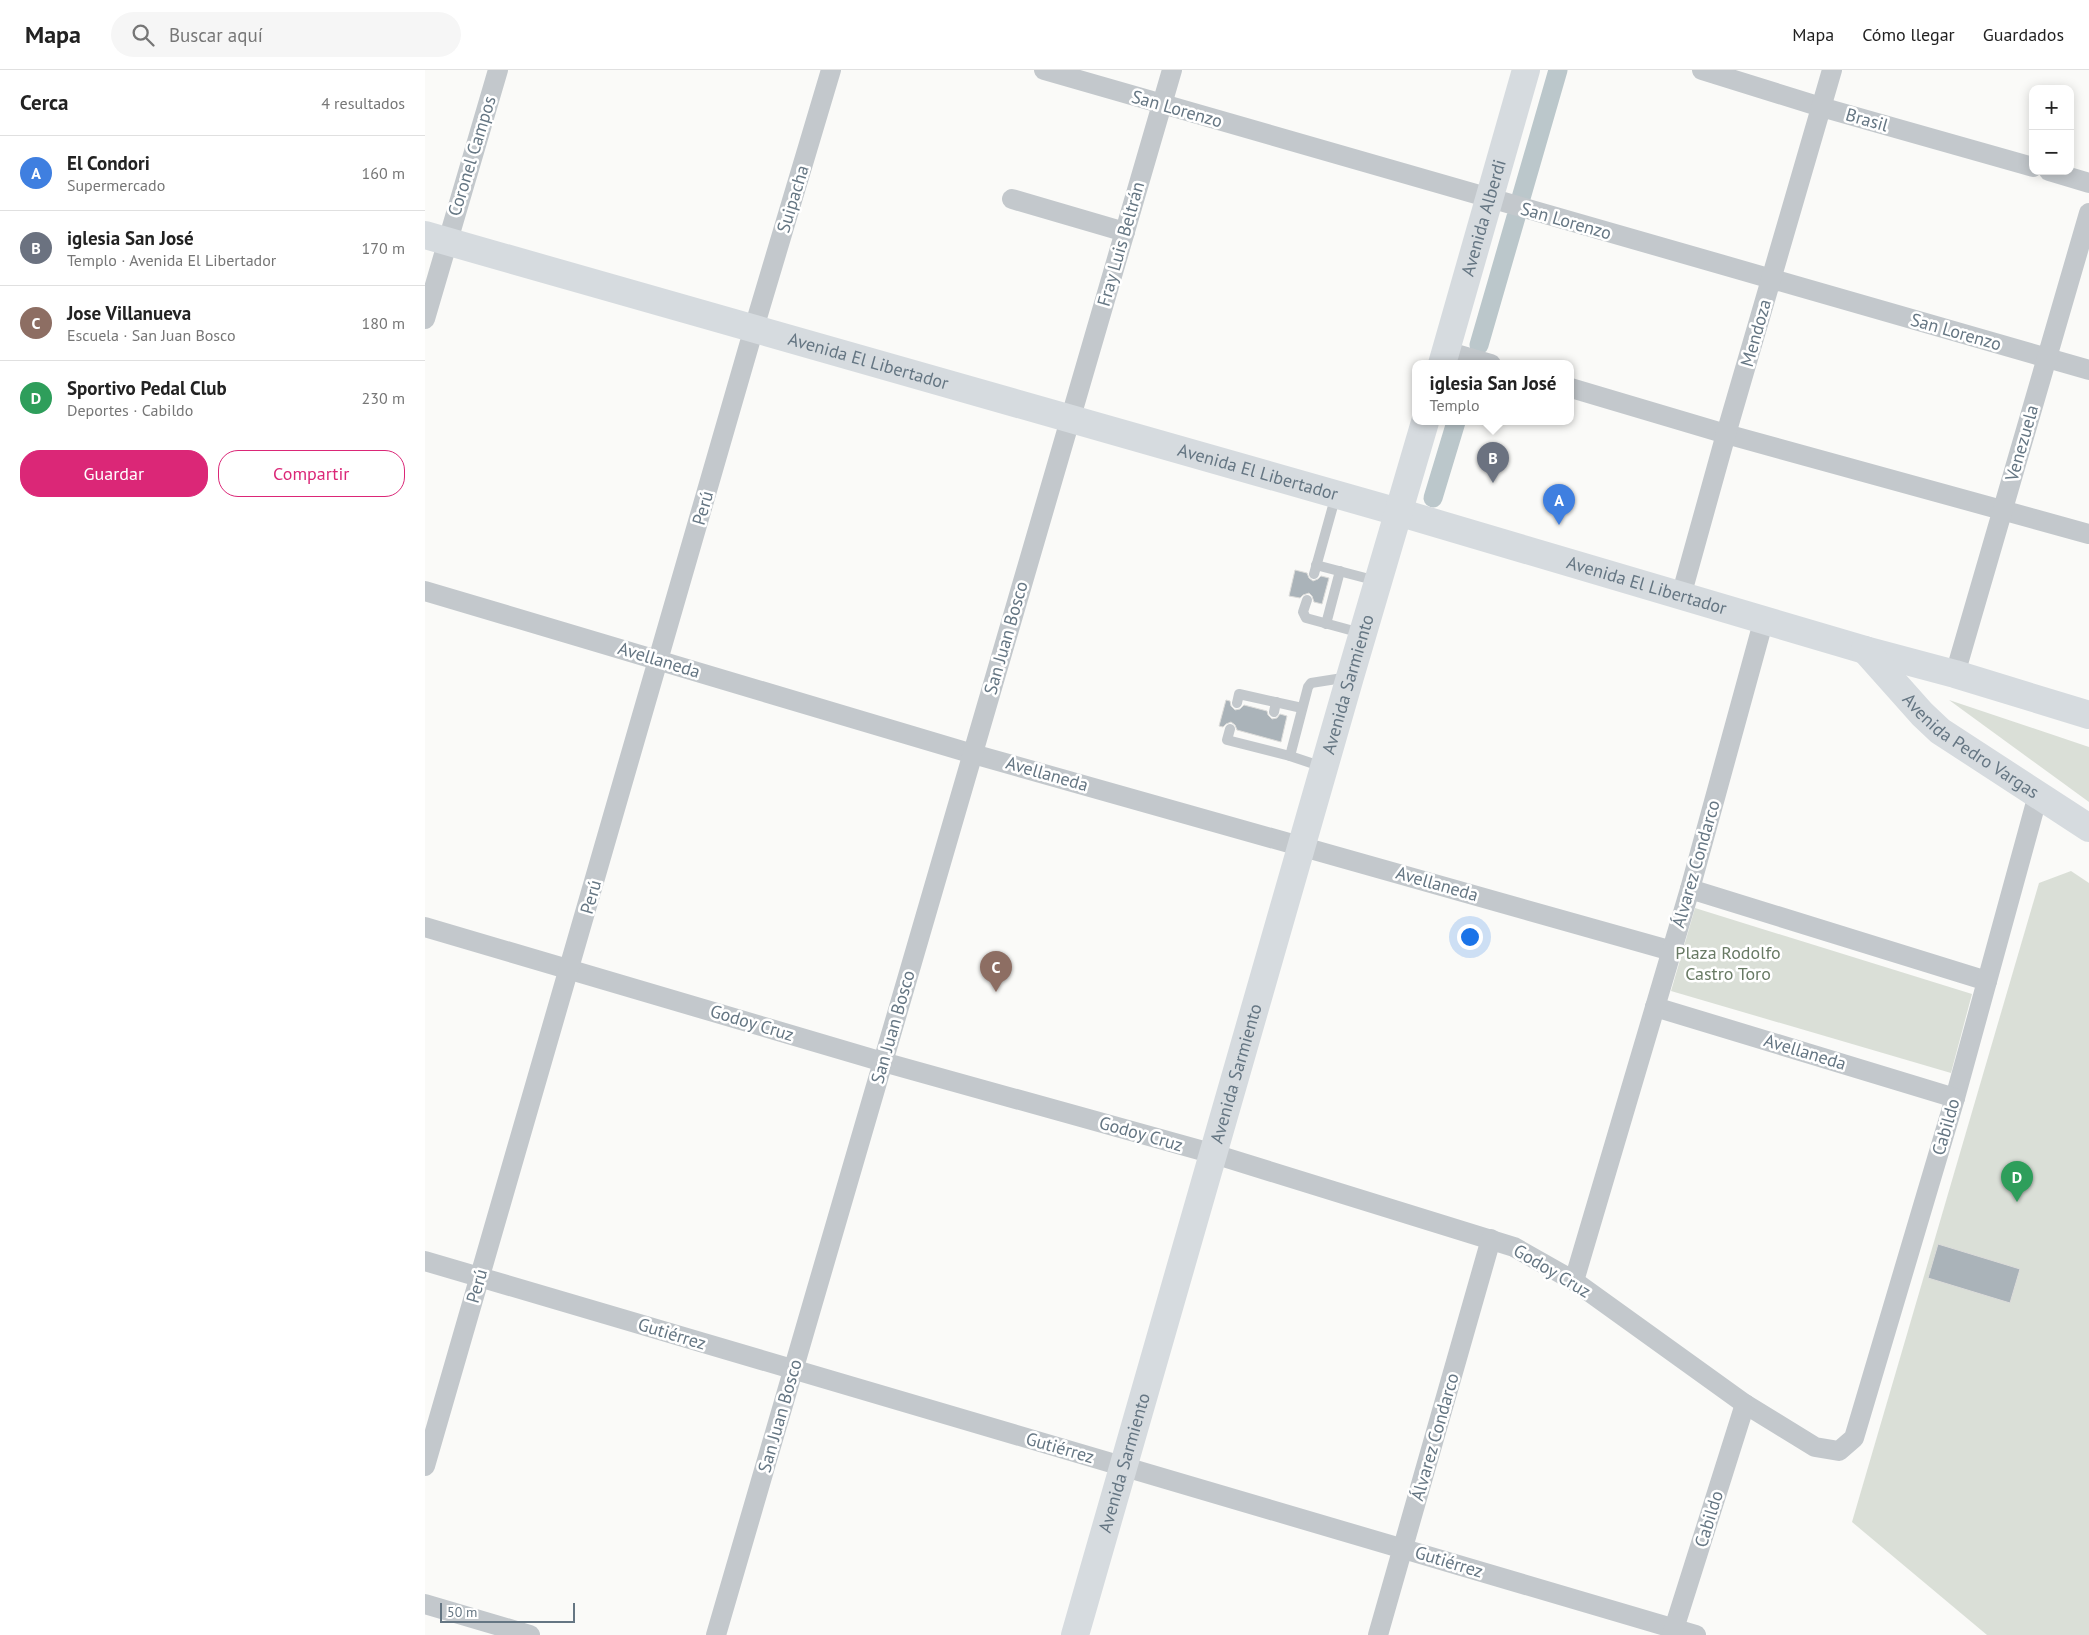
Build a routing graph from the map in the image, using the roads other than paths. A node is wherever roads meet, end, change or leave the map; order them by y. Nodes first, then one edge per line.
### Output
1 (498, 70) edge
2 (831, 70) edge
3 (1044, 70) edge
4 (1172, 70) edge
5 (1526, 70) edge
6 (1702, 70) edge
7 (1832, 70) edge
8 (1162, 105) junction
9 (1821, 107) junction
10 (2029, 166) edge
11 (2062, 175) edge
12 (2089, 183) edge
13 (1012, 199) dead end
14 (1489, 199) junction
15 (2089, 213) edge
16 (1125, 232) junction
17 (436, 238) edge
18 (1772, 279) junction
19 (425, 319) edge
20 (755, 328) junction
21 (1444, 358) edge
22 (2047, 358) junction
23 (1460, 360) edge
24 (2089, 370) edge
25 (1574, 389) edge
26 (1069, 418) junction
27 (1424, 425) edge
28 (1726, 434) junction
29 (1336, 494) junction
30 (2002, 509) junction
31 (1398, 512) junction
32 (2089, 534) edge
33 (1340, 571) junction
34 (1378, 581) junction
35 (425, 591) edge
36 (1681, 596) junction
37 (1307, 600) dead end
38 (1765, 619) junction
39 (1326, 624) junction
40 (1363, 633) junction
41 (1865, 650) junction
42 (659, 660) junction
43 (1955, 674) junction
44 (1350, 677) junction
45 (1237, 703) dead end
46 (1302, 708) junction
47 (2089, 715) edge
48 (1230, 729) dead end
49 (1267, 738) dead end
50 (1264, 750) junction
51 (973, 754) junction
52 (1290, 756) junction
53 (1325, 768) junction
54 (2038, 796) junction
55 (2089, 828) edge
56 (1302, 846) junction
57 (1690, 889) junction
58 (425, 926) edge
59 (1672, 951) junction
60 (570, 969) junction
61 (1987, 981) junction
62 (1655, 1007) junction
63 (883, 1062) junction
64 (1955, 1098) junction
65 (1214, 1154) junction
66 (1491, 1240) junction
67 (425, 1261) edge
68 (480, 1277) junction
69 (1574, 1281) junction
70 (793, 1371) junction
71 (1745, 1404) junction
72 (1839, 1451) joint
73 (425, 1466) edge
74 (1124, 1467) junction
75 (1403, 1548) junction
76 (425, 1604) edge
77 (1673, 1632) edge
78 (530, 1635) edge
79 (716, 1635) edge
80 (1075, 1635) edge
81 (1378, 1635) edge
82 (1695, 1635) edge

1 - 17 street, Coronel Campos
2 - 20 street, Suipacha
3 - 8 street, San Lorenzo
4 - 8 street, Fray Luis Beltrán
5 - 14 main road, Avenida Alberdi
6 - 9 street, Brasil
7 - 9 street, Mendoza
8 - 14 street, San Lorenzo
8 - 16 street, Fray Luis Beltrán
9 - 10 street, Brasil
9 - 18 street, Mendoza
11 - 12 street
13 - 16 street
14 - 18 street, San Lorenzo
14 - 21 main road, Avenida Alberdi
15 - 22 street, Venezuela
16 - 26 street, Fray Luis Beltrán
17 - 19 street, Coronel Campos
17 - 20 main road, Avenida El Libertador
18 - 22 street, San Lorenzo
18 - 28 street, Mendoza
20 - 26 main road, Avenida El Libertador
20 - 42 street, Perú
21 - 23 street
22 - 24 street, San Lorenzo
22 - 30 street, Venezuela
25 - 28 street
26 - 29 main road, Avenida El Libertador
26 - 51 street, San Juan Bosco
27 - 31 main road
28 - 30 street
28 - 36 street, Mendoza
29 - 31 main road, Avenida El Libertador
29 - 33 lane
30 - 32 street
30 - 43 street, Venezuela
31 - 34 main road, Avenida Sarmiento
31 - 36 main road, Avenida El Libertador
33 - 34 lane
33 - 39 lane
34 - 40 main road, Avenida Sarmiento
35 - 42 street, Avellaneda
36 - 38 main road, Avenida El Libertador
37 - 39 lane
38 - 41 main road, Avenida El Libertador
38 - 57 street, Álvarez Condarco
39 - 40 lane
40 - 44 main road, Avenida Sarmiento
41 - 43 main road, Avenida El Libertador
41 - 54 main road, Avenida Pedro Vargas
42 - 51 street, Avellaneda
42 - 60 street, Perú
43 - 47 main road, Avenida El Libertador
44 - 46 lane
44 - 53 main road, Avenida Sarmiento
45 - 46 lane
46 - 52 lane
48 - 50 lane
49 - 50 lane
50 - 52 lane
51 - 56 street, Avellaneda
51 - 63 street, San Juan Bosco
52 - 53 lane
53 - 56 main road, Avenida Sarmiento
54 - 55 main road, Avenida Pedro Vargas
54 - 61 street, Cabildo
56 - 59 street, Avellaneda
56 - 65 main road, Avenida Sarmiento
57 - 59 street, Álvarez Condarco
57 - 61 street
58 - 60 street, Godoy Cruz
59 - 62 street, Álvarez Condarco
60 - 63 street, Godoy Cruz
60 - 68 street, Perú
61 - 64 street, Cabildo
62 - 64 street, Avellaneda
62 - 69 street, Álvarez Condarco
63 - 65 street, Godoy Cruz
63 - 70 street, San Juan Bosco
64 - 72 street, Cabildo
65 - 66 street, Godoy Cruz
65 - 74 main road, Avenida Sarmiento
66 - 69 street, Godoy Cruz
66 - 75 street, Álvarez Condarco
67 - 68 street, Gutiérrez
68 - 70 street, Gutiérrez
68 - 73 street, Perú
69 - 71 street, Godoy Cruz
70 - 74 street, Gutiérrez
70 - 79 street, San Juan Bosco
71 - 72 street, Godoy Cruz
71 - 77 street, Cabildo
74 - 75 street, Gutiérrez
74 - 80 main road, Avenida Sarmiento
75 - 77 street, Gutiérrez
75 - 81 street, Álvarez Condarco
76 - 78 street
77 - 82 street, Gutiérrez

